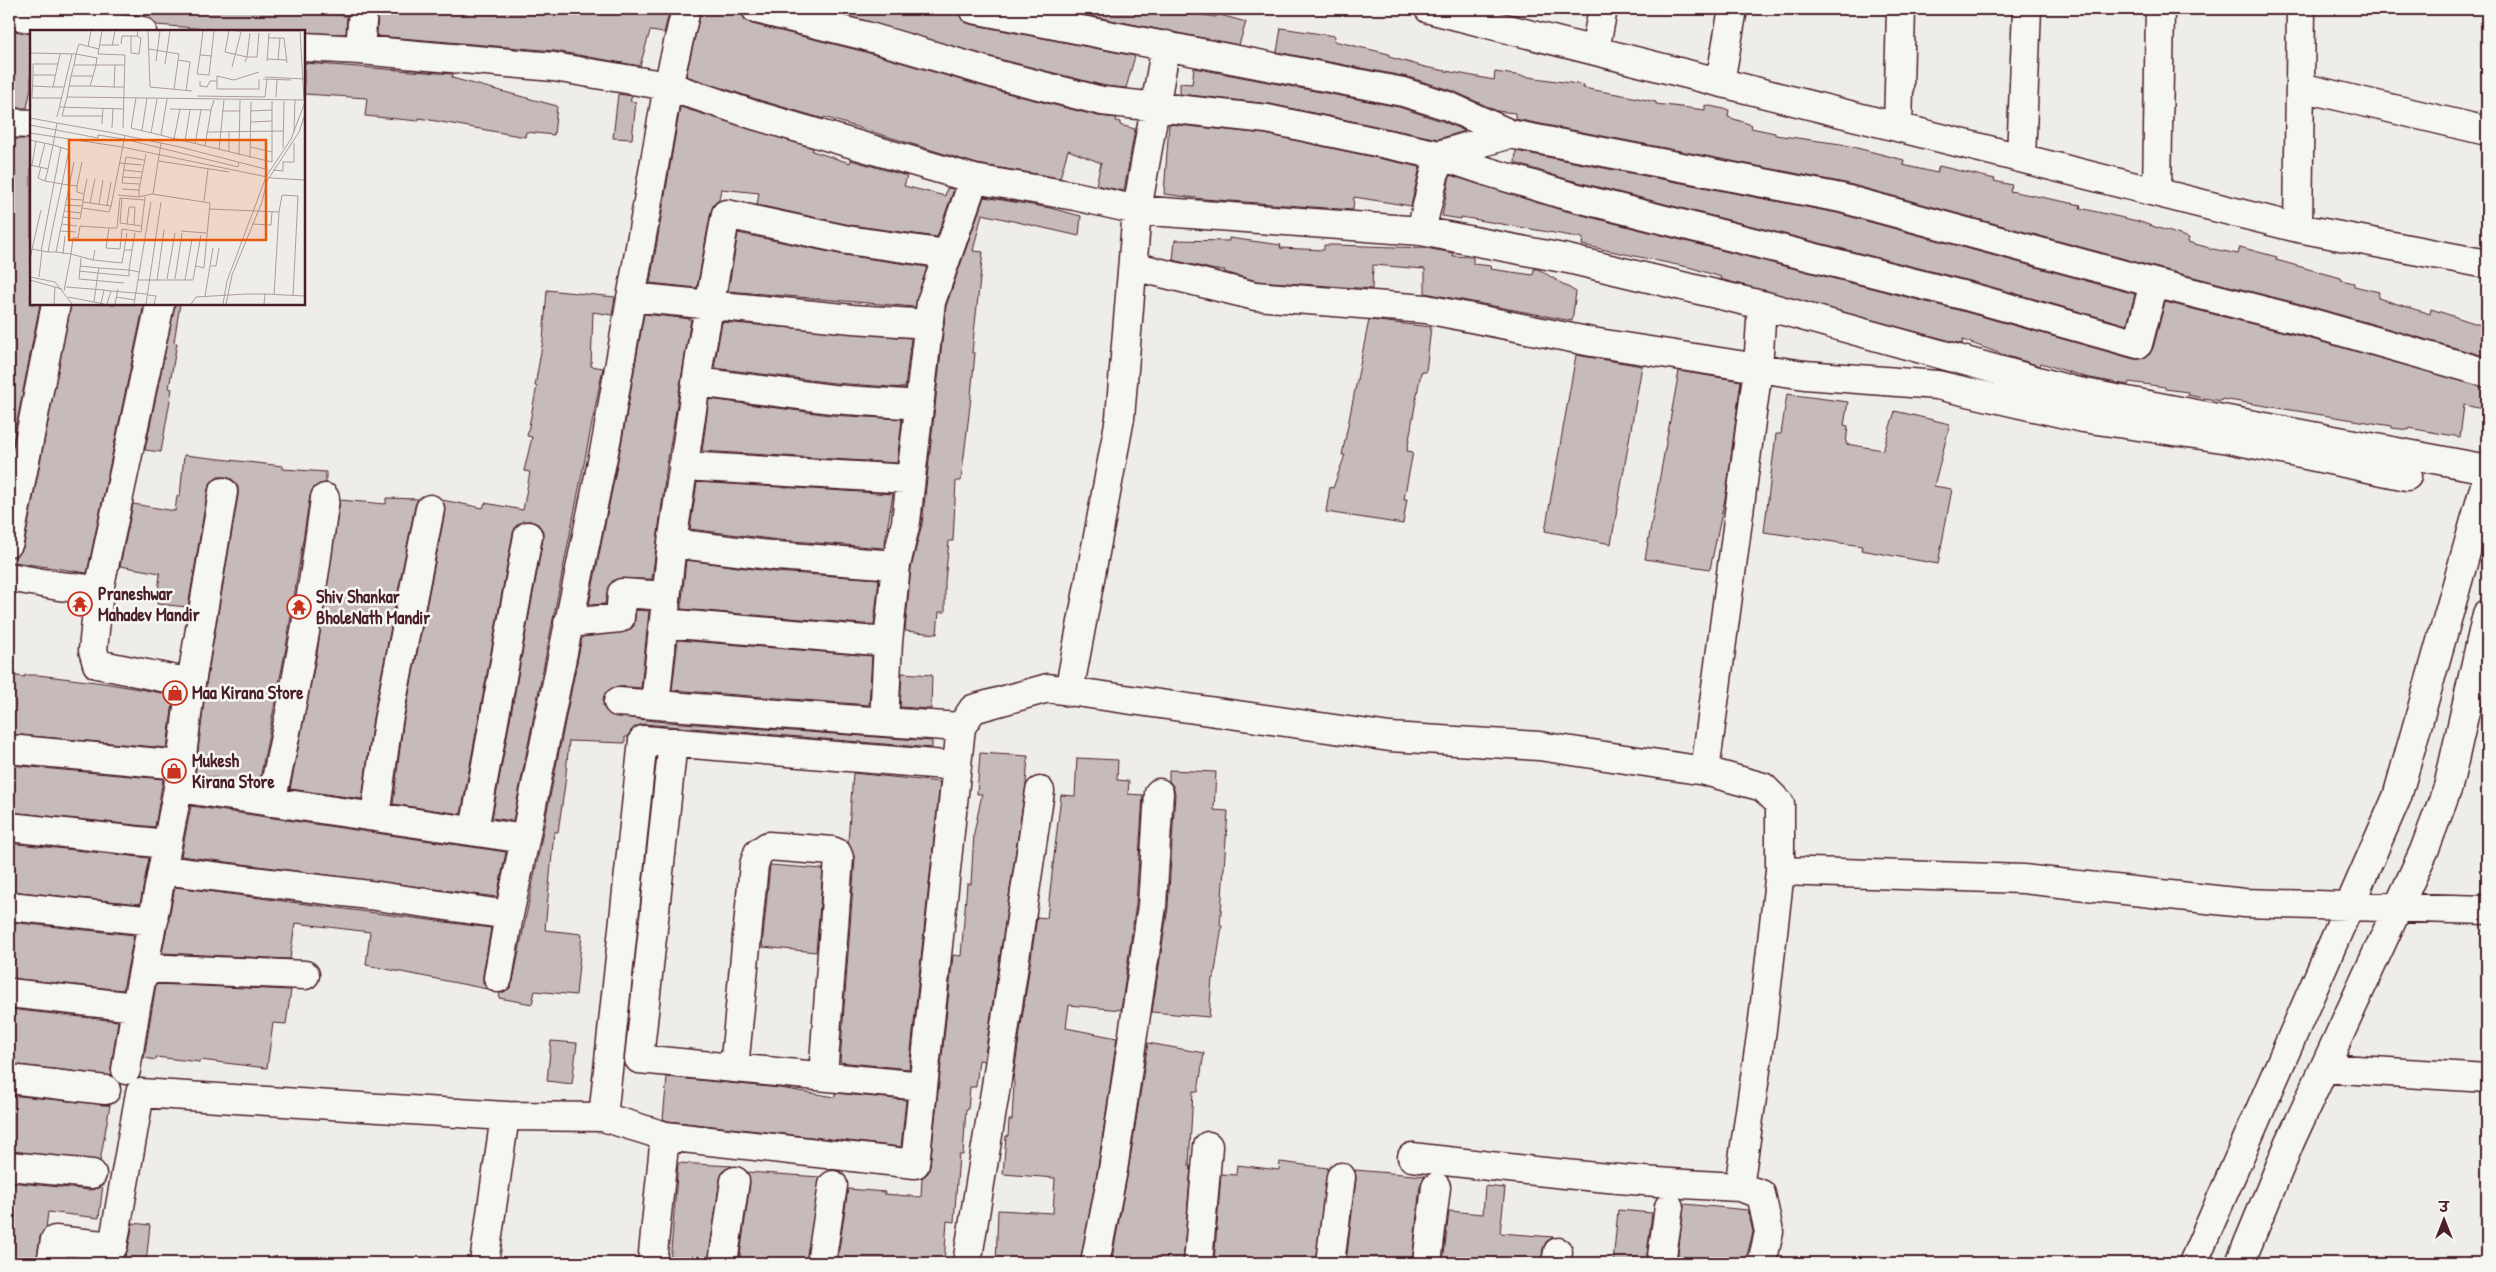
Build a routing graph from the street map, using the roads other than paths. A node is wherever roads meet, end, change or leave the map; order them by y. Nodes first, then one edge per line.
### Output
1 (363, 9) edge
2 (686, 9) edge
3 (756, 9) edge
4 (973, 9) edge
5 (1429, 9) edge
6 (1603, 9) edge
7 (1733, 9) edge
8 (1901, 9) edge
9 (2027, 9) edge
10 (2160, 9) edge
11 (2301, 9) edge
12 (1467, 13) edge
13 (9, 14) edge
14 (131, 30) edge
15 (1166, 45) junction
16 (305, 47) edge
17 (360, 50) junction
18 (1595, 50) junction
19 (1720, 82) junction
20 (668, 86) junction
21 (2300, 87) junction
22 (1155, 106) junction
23 (9, 122) edge
24 (30, 124) edge
25 (1898, 127) junction
26 (2487, 131) edge
27 (1510, 134) junction
28 (1439, 155) junction
29 (2021, 158) junction
30 (974, 179) junction
31 (2157, 192) junction
32 (1137, 210) junction
33 (2298, 228) junction
34 (1422, 231) junction
35 (947, 254) junction
36 (2487, 264) edge
37 (1134, 266) junction
38 (2154, 283) junction
39 (631, 298) junction
40 (56, 305) edge
41 (160, 305) edge
42 (1762, 305) junction
43 (710, 306) junction
44 (929, 324) junction
45 (1758, 368) junction
46 (2487, 373) edge
47 (696, 382) junction
48 (920, 405) junction
49 (683, 466) junction
50 (2487, 469) edge
51 (2407, 476) dead end
52 (2487, 478) edge
53 (909, 479) junction
54 (223, 492) dead end
55 (325, 498) dead end
56 (430, 509) dead end
57 (528, 536) dead end
58 (9, 542) edge
59 (672, 543) junction
60 (896, 565) junction
61 (9, 577) edge
62 (100, 590) junction
63 (666, 596) junction
64 (2487, 614) edge
65 (568, 623) junction
66 (664, 623) junction
67 (888, 642) junction
68 (191, 683) junction
69 (1069, 692) junction
70 (618, 702) dead end
71 (655, 705) junction
72 (884, 722) junction
73 (961, 727) junction
74 (672, 742) junction
75 (9, 749) edge
76 (956, 766) junction
77 (1705, 771) junction
78 (179, 777) junction
79 (1040, 791) dead end
80 (1159, 793) dead end
81 (271, 802) junction
82 (375, 817) junction
83 (9, 827) edge
84 (474, 830) junction
85 (525, 839) junction
86 (165, 857) junction
87 (1780, 871) junction
88 (9, 906) edge
89 (2348, 906) junction
90 (2398, 907) junction
91 (2487, 910) edge
92 (509, 916) junction
93 (154, 921) junction
94 (144, 968) junction
95 (305, 975) dead end
96 (498, 978) dead end
97 (9, 993) edge
98 (136, 1007) junction
99 (610, 1056) junction
100 (639, 1059) junction
101 (734, 1068) junction
102 (2324, 1068) junction
103 (126, 1070) dead end
104 (823, 1076) junction
105 (2487, 1078) edge
106 (9, 1079) edge
107 (923, 1086) junction
108 (106, 1090) dead end
109 (505, 1116) junction
110 (603, 1117) junction
111 (665, 1136) junction
112 (1208, 1146) dead end
113 (1412, 1157) dead end
114 (9, 1166) edge
115 (92, 1174) dead end
116 (1341, 1177) dead end
117 (734, 1181) dead end
118 (833, 1185) dead end
119 (1436, 1187) dead end
120 (1740, 1187) junction
121 (1669, 1207) dead end
122 (52, 1263) edge
123 (484, 1263) edge
124 (652, 1263) edge
125 (723, 1263) edge
126 (821, 1263) edge
127 (966, 1263) edge
128 (1095, 1263) edge
129 (1198, 1263) edge
130 (1330, 1263) edge
131 (1427, 1263) edge
132 (1661, 1263) edge
133 (1762, 1263) edge
134 (2193, 1263) edge
135 (2240, 1263) edge

1 - 17 street
2 - 20 street
3 - 22 street
4 - 15 street
5 - 12 street
6 - 18 street
7 - 19 street
8 - 25 street
9 - 29 street
10 - 31 street
11 - 21 street
12 - 18 street
13 - 14 street
15 - 22 street
15 - 27 street
16 - 17 street
17 - 20 street
18 - 19 street
19 - 25 street
20 - 30 street
20 - 39 street
21 - 26 street
21 - 33 street
22 - 28 street
22 - 32 street
23 - 24 street
25 - 29 street
27 - 28 street
27 - 38 street
28 - 34 street
28 - 38 street
29 - 31 street
30 - 32 street
30 - 35 street
31 - 33 street
32 - 34 street
32 - 37 street
33 - 36 street
34 - 42 street
35 - 43 street
35 - 44 street
37 - 45 street
37 - 69 street
38 - 46 street
39 - 43 street
39 - 65 street
40 - 58 street
41 - 62 street
42 - 45 street
42 - 50 street
43 - 44 street
43 - 47 street
44 - 48 street
45 - 51 street
45 - 77 street
47 - 48 street
47 - 49 street
48 - 53 street
49 - 53 street
49 - 59 street
52 - 89 street
53 - 60 street
54 - 68 street
55 - 81 street
56 - 82 street
57 - 84 street
59 - 60 street
59 - 63 street
60 - 67 street
61 - 62 street
62 - 68 street
63 - 65 street
63 - 66 street
64 - 90 street
65 - 85 street
66 - 67 street
66 - 71 street
67 - 72 street
68 - 78 street
69 - 73 street
69 - 77 street
70 - 71 street
71 - 72 street
72 - 73 street
73 - 76 street
74 - 76 street
74 - 99 street
74 - 100 street
75 - 78 street
76 - 107 street
77 - 87 street
78 - 81 street
78 - 86 street
79 - 127 street
80 - 128 street
81 - 82 street
82 - 84 street
83 - 86 street
84 - 85 street
85 - 92 street
86 - 92 street
86 - 93 street
87 - 89 street
87 - 120 street
88 - 93 street
89 - 90 street
89 - 134 street
90 - 91 street
90 - 102 street
92 - 96 street
93 - 94 street
94 - 95 street
94 - 98 street
97 - 98 street
98 - 103 street
99 - 100 street
99 - 110 street
100 - 101 street
101 - 104 street
101 - 104 street
102 - 105 street
102 - 135 street
104 - 107 street
106 - 108 street
107 - 111 street
109 - 110 street
109 - 122 street
109 - 123 street
110 - 111 street
111 - 124 street
112 - 129 street
113 - 120 street
114 - 115 street
116 - 130 street
117 - 125 street
118 - 126 street
119 - 131 street
120 - 133 street
121 - 132 street

